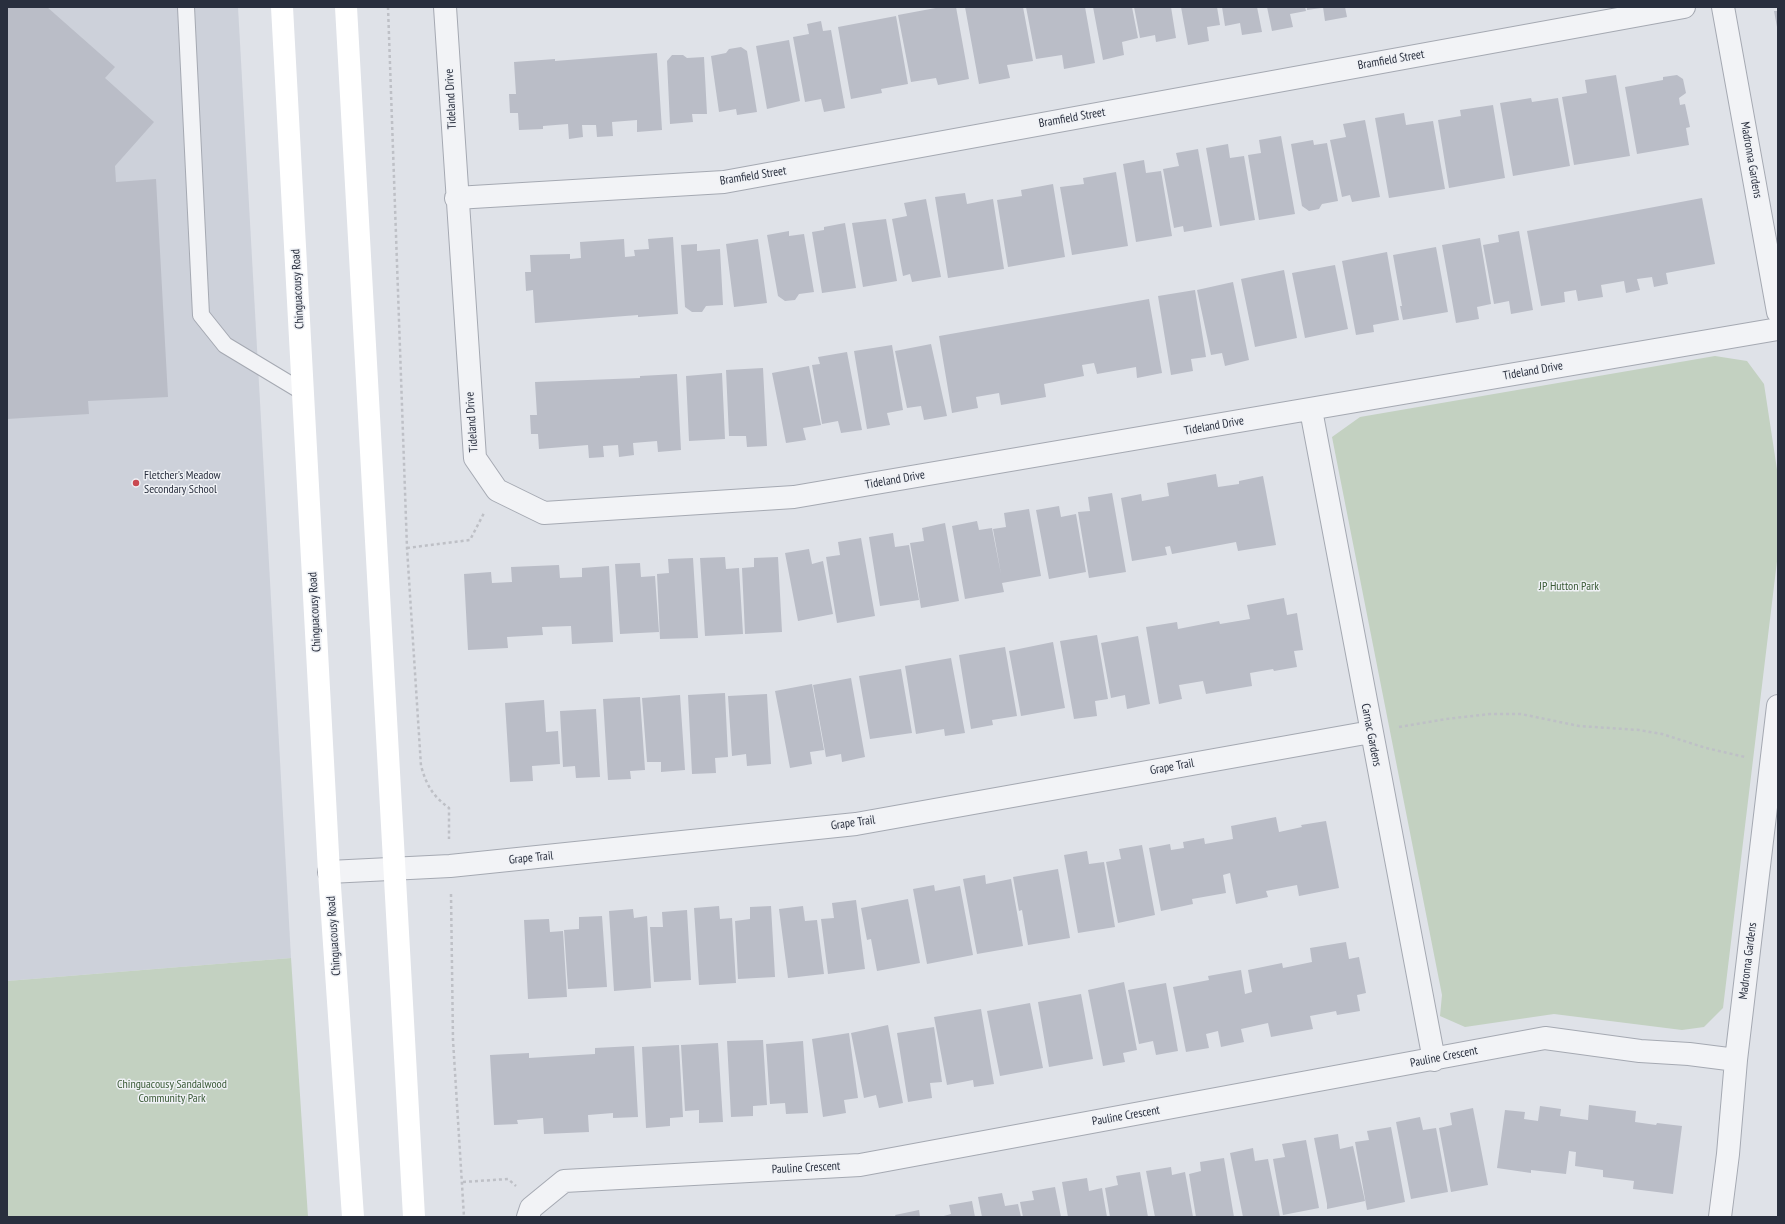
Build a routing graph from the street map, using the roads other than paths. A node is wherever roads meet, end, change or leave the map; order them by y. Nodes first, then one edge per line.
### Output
1 (186, 7) edge
2 (282, 7) edge
3 (346, 7) edge
4 (445, 7) edge
5 (1684, 7) edge
6 (1723, 7) edge
7 (456, 198) junction
8 (1778, 312) edge
9 (1778, 329) edge
10 (303, 392) junction
11 (1311, 410) junction
12 (1778, 706) edge
13 (1371, 732) junction
14 (1774, 763) edge
15 (394, 868) junction
16 (329, 872) junction
17 (1434, 1060) junction
18 (1736, 1060) junction
19 (533, 1210) edge
20 (353, 1217) edge
21 (414, 1217) edge
22 (1720, 1217) edge

1 - 10 lane
2 - 10 main road, Chinguacousy Road
3 - 15 main road
4 - 7 street, Tideland Drive
5 - 7 street, Bramfield Street
6 - 8 street, Madronna Gardens
7 - 11 street, Tideland Drive
9 - 11 street, Tideland Drive
10 - 16 main road, Chinguacousy Road
11 - 13 street, Carnac Gardens
12 - 14 street, Madronna Gardens
13 - 15 street, Grape Trail
13 - 17 street, Carnac Gardens
14 - 18 street, Madronna Gardens
15 - 16 street, Grape Trail
15 - 21 main road
16 - 20 main road, Chinguacousy Road
17 - 18 street, Pauline Crescent
17 - 19 street, Pauline Crescent
18 - 22 street, Madronna Gardens

